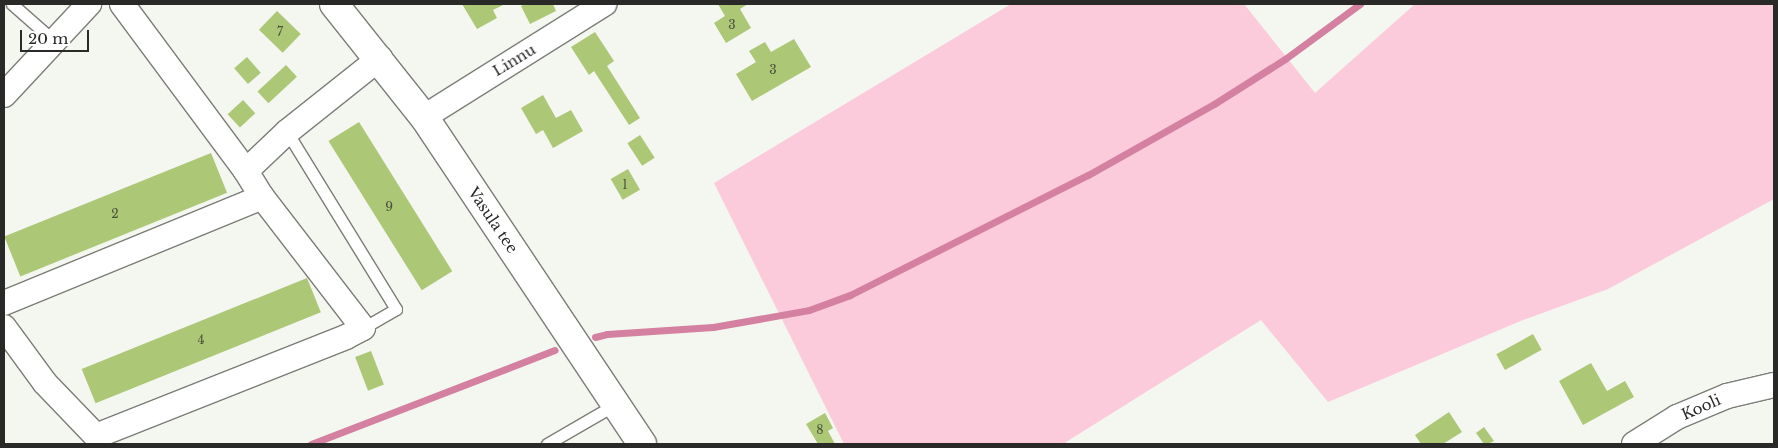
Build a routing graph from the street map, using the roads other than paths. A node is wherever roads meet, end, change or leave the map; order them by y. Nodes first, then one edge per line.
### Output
1 (12, 4) edge
2 (89, 4) edge
3 (122, 4) edge
4 (334, 4) edge
5 (604, 4) edge
6 (54, 42) junction
7 (380, 58) junction
8 (4, 95) edge
9 (424, 117) junction
10 (287, 132) junction
11 (246, 171) junction
12 (262, 197) junction
13 (4, 303) edge
14 (4, 327) edge
15 (363, 328) junction
16 (1774, 385) edge
17 (616, 404) junction
18 (546, 444) edge
19 (642, 444) edge
20 (1634, 444) edge

1 - 6 lane
2 - 6 street
3 - 11 street
4 - 7 street, Vasula tee
5 - 9 street, Linnu
6 - 8 street
7 - 9 street, Vasula tee
7 - 10 street
9 - 17 street, Vasula tee
10 - 11 street
10 - 15 lane
11 - 12 street
12 - 13 street
12 - 15 street
14 - 15 street
16 - 20 street, Kooli
17 - 18 lane
17 - 19 street, Vasula tee

